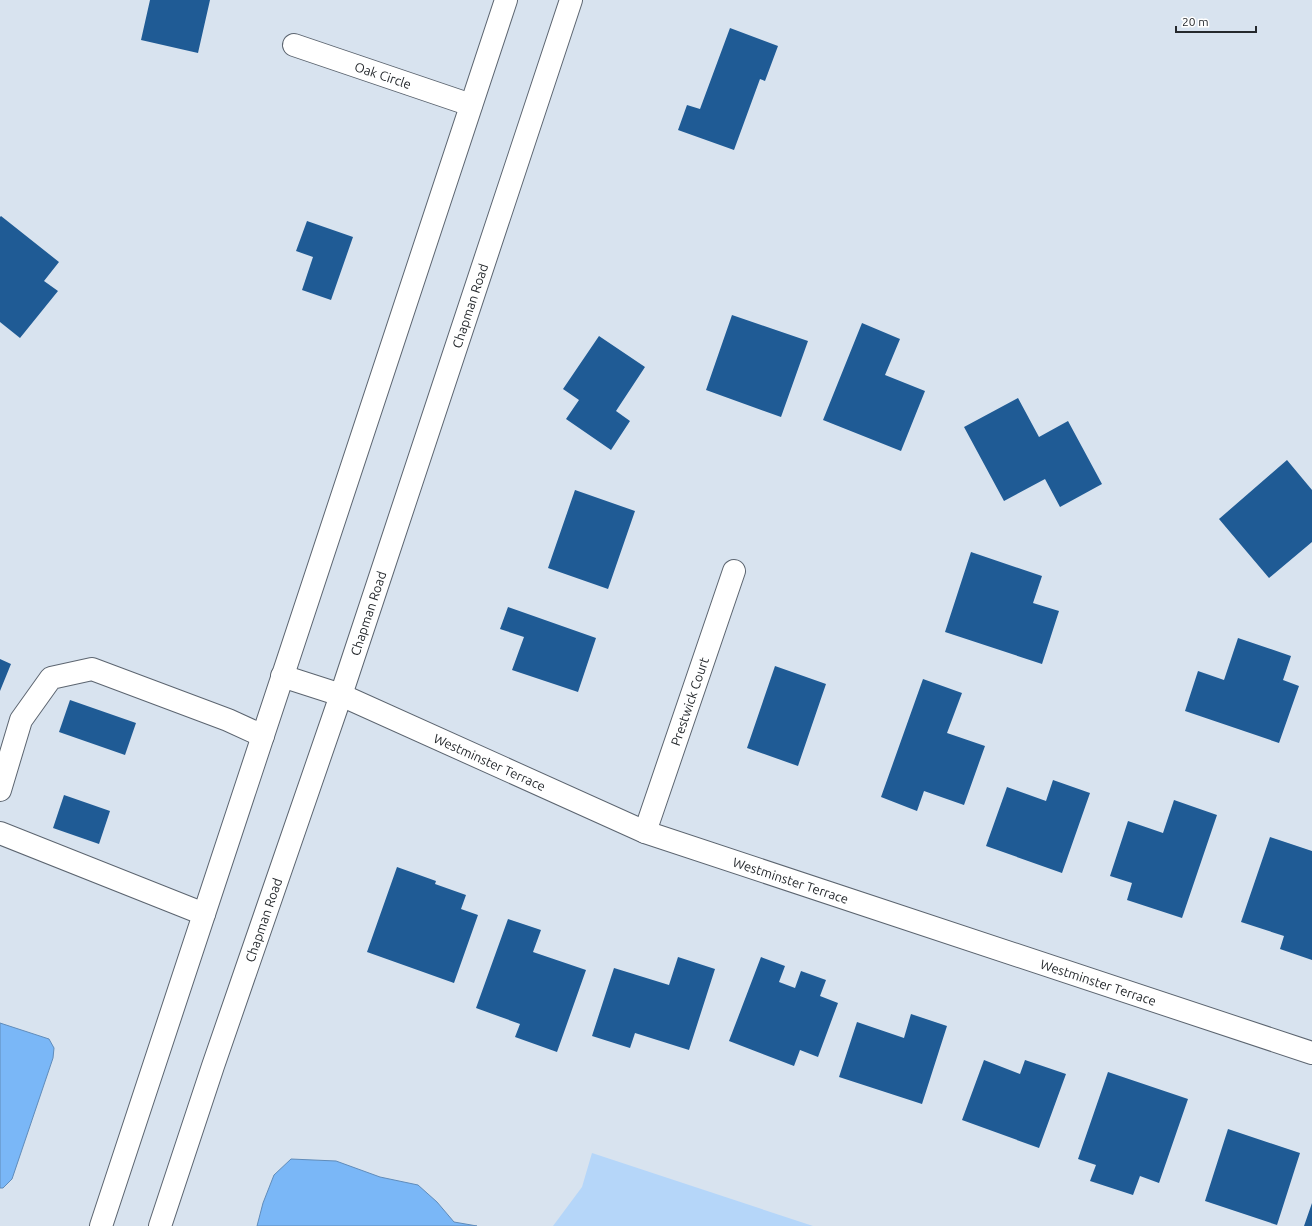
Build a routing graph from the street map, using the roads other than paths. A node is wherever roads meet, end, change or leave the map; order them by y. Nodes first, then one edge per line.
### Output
1 (506, 0) edge
2 (571, 0) edge
3 (294, 45) dead end
4 (471, 105) junction
5 (734, 571) dead end
6 (282, 676) junction
7 (341, 695) junction
8 (263, 736) junction
9 (0, 790) edge
10 (645, 832) junction
11 (0, 833) edge
12 (204, 914) junction
13 (1312, 1053) edge
14 (101, 1226) edge
15 (160, 1226) edge

1 - 4 street
2 - 7 street, Chapman Road
3 - 4 street, Oak Circle
4 - 6 street
5 - 10 street, Prestwick Court
6 - 7 street, Westminster Terrace
6 - 8 street
7 - 10 street, Westminster Terrace
7 - 15 street, Chapman Road
8 - 9 street
8 - 12 street
10 - 13 street, Westminster Terrace
11 - 12 street
12 - 14 street

